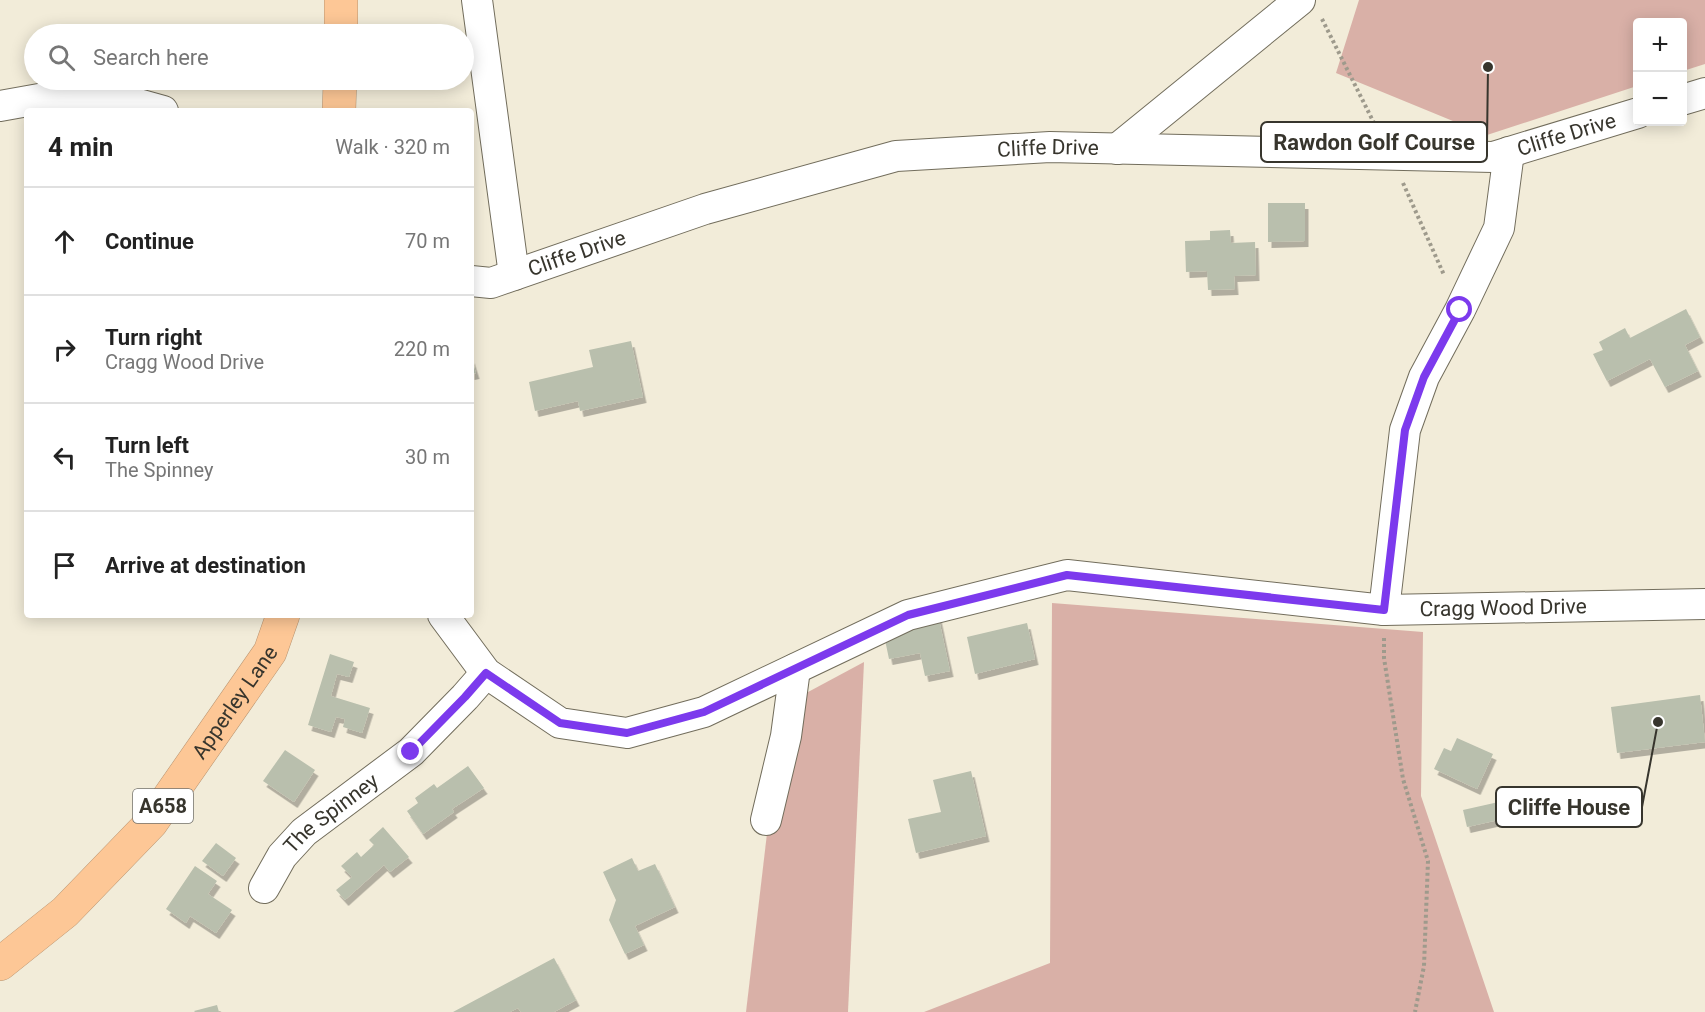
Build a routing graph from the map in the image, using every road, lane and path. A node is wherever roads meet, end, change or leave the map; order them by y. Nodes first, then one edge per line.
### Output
1 (341, 0) edge
2 (477, 0) edge
3 (1300, 0) edge
4 (341, 24) edge
5 (340, 90) edge
6 (1705, 93) edge
7 (1687, 99) edge
8 (0, 106) edge
9 (152, 108) edge
10 (339, 108) edge
11 (1633, 115) edge
12 (1117, 149) junction
13 (1509, 152) junction
14 (514, 275) junction
15 (474, 281) edge
16 (1705, 604) edge
17 (1384, 610) junction
18 (283, 618) edge
19 (445, 618) edge
20 (795, 669) junction
21 (486, 673) junction
22 (766, 820) dead end
23 (264, 888) dead end
24 (0, 964) edge
25 (1415, 1012) edge

1 - 4 highway
2 - 14 street
3 - 12 street
5 - 10 highway
6 - 7 street
8 - 9 street
11 - 13 street, Cliffe Drive
12 - 13 street, Cliffe Drive
12 - 14 street, Cliffe Drive
13 - 17 street
14 - 15 street, Cliffe Drive
16 - 17 street, Cragg Wood Drive
17 - 20 street, Cragg Wood Drive
17 - 25 path
18 - 24 highway, Apperley Lane / A658
19 - 21 street, Cragg Wood Drive
20 - 21 street, Cragg Wood Drive
20 - 22 street
21 - 23 street, The Spinney

